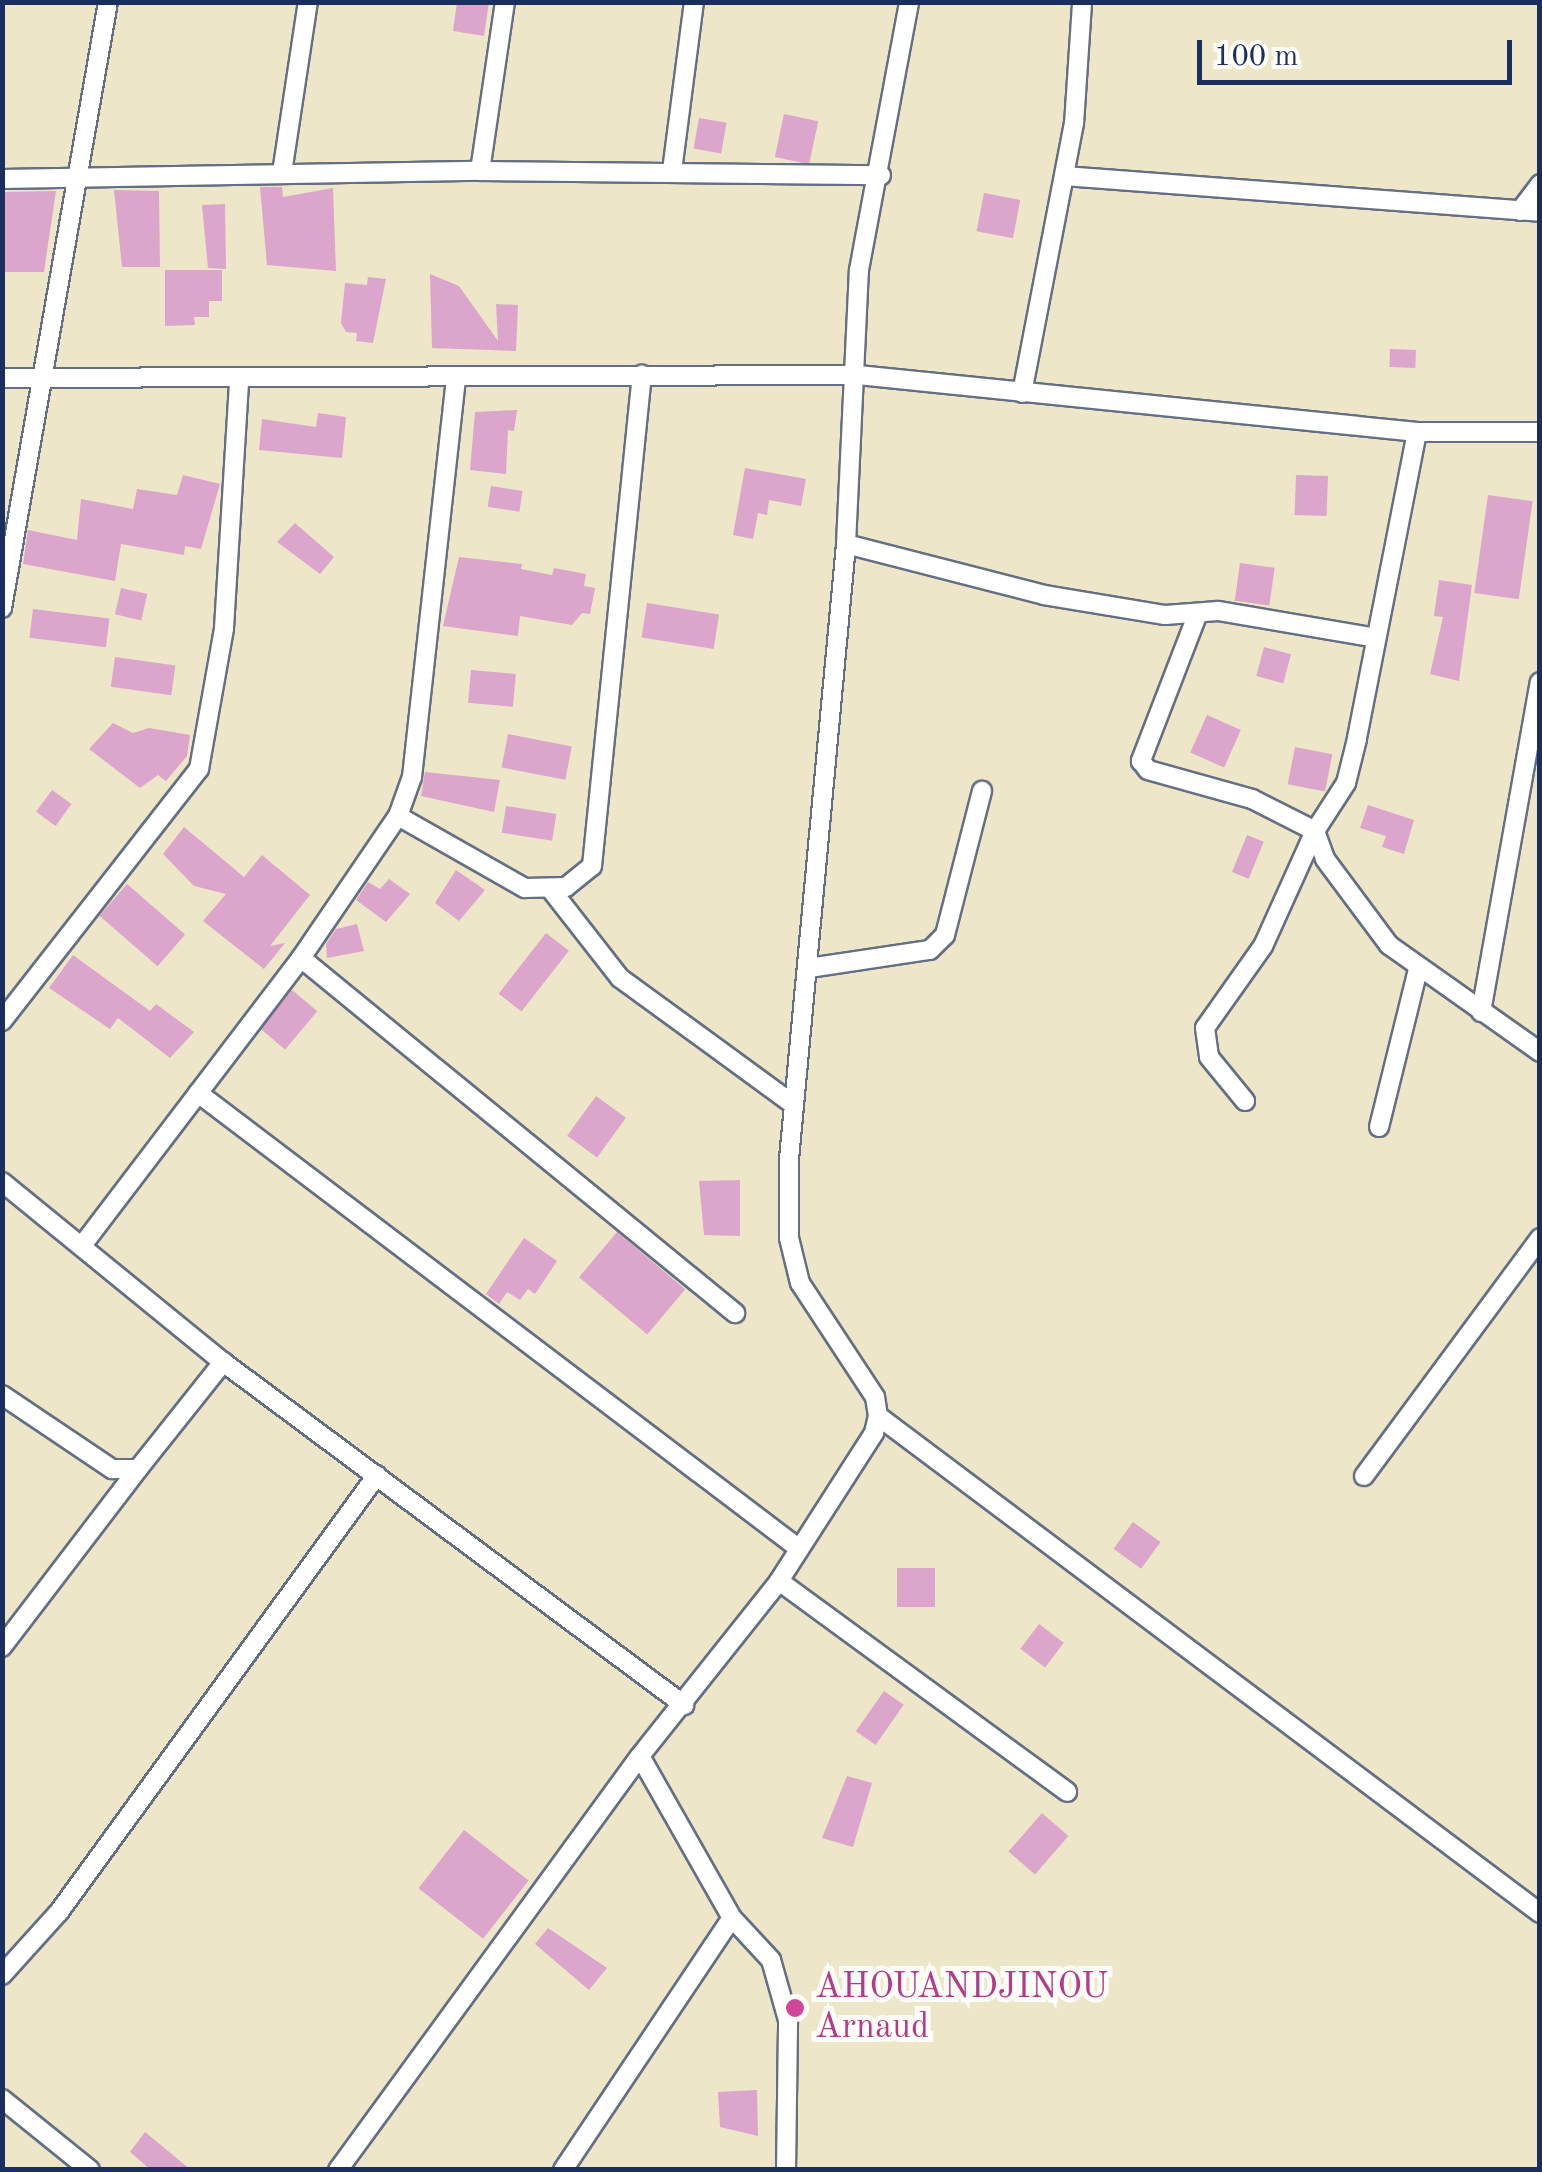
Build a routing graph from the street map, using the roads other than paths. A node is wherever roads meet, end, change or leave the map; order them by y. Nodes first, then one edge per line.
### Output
1 (108, 2) edge
2 (308, 2) edge
3 (505, 2) edge
4 (694, 2) edge
5 (908, 2) edge
6 (1082, 2) edge
7 (480, 171) junction
8 (672, 171) junction
9 (282, 173) junction
10 (78, 174) junction
11 (881, 175) junction
12 (1064, 176) junction
13 (2, 179) edge
14 (1540, 184) edge
15 (1520, 211) junction
16 (1540, 212) edge
17 (642, 375) junction
18 (858, 375) junction
19 (42, 376) junction
20 (2, 378) edge
21 (456, 380) junction
22 (239, 382) junction
23 (1022, 394) junction
24 (1417, 432) junction
25 (1540, 432) edge
26 (846, 544) junction
27 (2, 608) edge
28 (1198, 612) junction
29 (1376, 638) junction
30 (1540, 682) edge
31 (982, 791) dead end
32 (398, 816) junction
33 (1314, 832) junction
34 (552, 891) junction
35 (301, 958) junction
36 (809, 968) junction
37 (1418, 969) junction
38 (1481, 1012) junction
39 (2, 1021) edge
40 (1540, 1052) edge
41 (198, 1093) junction
42 (1245, 1101) dead end
43 (794, 1105) junction
44 (1380, 1128) dead end
45 (2, 1182) edge
46 (1540, 1238) edge
47 (84, 1243) junction
48 (735, 1314) dead end
49 (223, 1362) junction
50 (2, 1395) edge
51 (878, 1416) junction
52 (138, 1468) junction
53 (377, 1475) junction
54 (1364, 1476) dead end
55 (798, 1548) junction
56 (779, 1581) junction
57 (2, 1647) edge
58 (684, 1705) junction
59 (640, 1756) junction
60 (1067, 1792) dead end
61 (1540, 1913) edge
62 (732, 1918) junction
63 (2, 1975) edge
64 (2, 2099) edge
65 (90, 2170) edge
66 (338, 2170) edge
67 (563, 2170) edge
68 (786, 2170) edge

1 - 10 street
2 - 9 street
3 - 7 street
4 - 8 street
5 - 11 street
6 - 12 street
7 - 8 street
7 - 9 street
8 - 11 street
9 - 10 street
10 - 13 street
10 - 19 street
11 - 18 street
12 - 15 street
12 - 23 street
14 - 15 street
15 - 16 street
17 - 18 street
17 - 21 street
17 - 34 street
18 - 23 street
18 - 26 street
19 - 20 street
19 - 22 street
19 - 27 street
21 - 22 street
21 - 32 street
22 - 39 street
23 - 24 street
24 - 25 street
24 - 29 street
26 - 28 street
26 - 36 street
28 - 29 street
28 - 33 street
29 - 33 street
30 - 38 street
31 - 36 street
32 - 34 street
32 - 35 street
33 - 37 street
33 - 42 street
34 - 43 street
35 - 41 street
35 - 48 street
36 - 43 street
37 - 38 street
37 - 44 street
38 - 40 street
41 - 47 street
41 - 55 street
43 - 51 street
45 - 47 street
46 - 54 street
47 - 49 street
49 - 52 street
49 - 53 street
50 - 52 street
51 - 55 street
51 - 61 street
52 - 57 street
53 - 58 street
53 - 63 street
55 - 56 street
56 - 58 street
56 - 60 street
58 - 59 street
59 - 62 street
59 - 66 street
62 - 67 street
62 - 68 street
64 - 65 street

